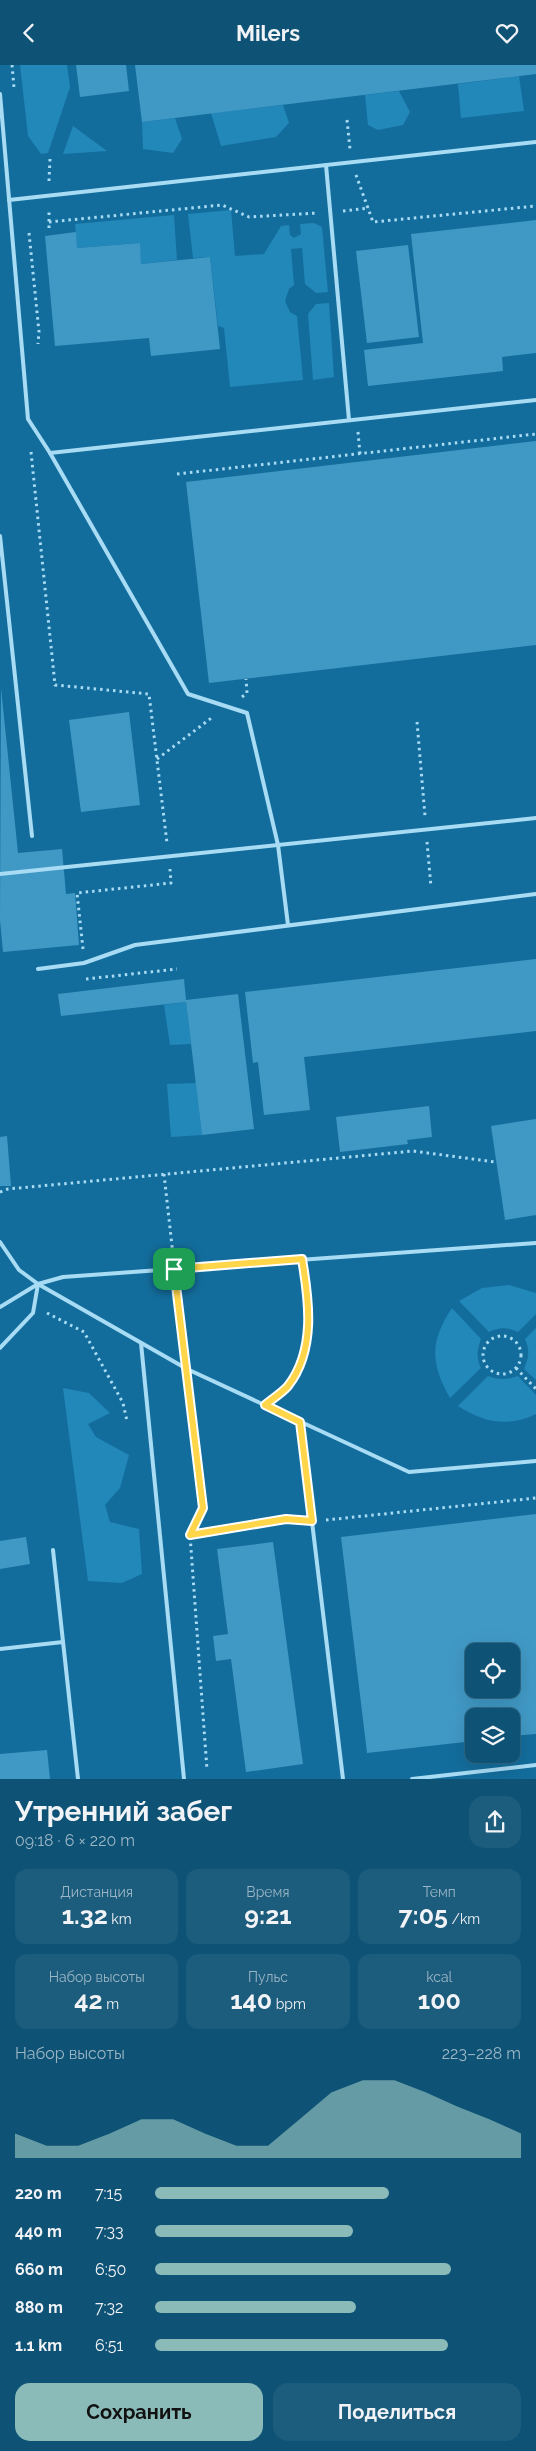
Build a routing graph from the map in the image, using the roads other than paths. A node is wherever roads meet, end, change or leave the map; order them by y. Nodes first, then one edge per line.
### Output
1 (0, 94) edge
2 (536, 142) edge
3 (326, 165) junction
4 (9, 200) junction
5 (536, 400) edge
6 (349, 420) junction
7 (50, 453) junction
8 (0, 536) edge
9 (536, 818) edge
10 (32, 836) dead end
11 (278, 845) junction
12 (0, 874) edge
13 (536, 894) edge
14 (288, 925) junction
15 (38, 969) dead end
16 (0, 1242) edge
17 (536, 1243) edge
18 (302, 1259) junction
19 (38, 1284) junction
20 (0, 1307) edge
21 (141, 1343) junction
22 (0, 1348) edge
23 (265, 1405) junction
24 (300, 1422) junction
25 (536, 1461) edge
26 (54, 1550) dead end
27 (63, 1642) junction
28 (0, 1649) edge
29 (536, 1765) edge
30 (78, 1779) edge
31 (184, 1779) edge
32 (343, 1779) edge
33 (412, 1779) edge

1 - 4 lane
2 - 3 lane
3 - 4 lane
3 - 6 lane
4 - 7 lane
5 - 6 lane
6 - 7 lane
7 - 11 lane
8 - 10 lane
9 - 11 lane
11 - 12 lane
11 - 14 lane
13 - 14 lane
14 - 15 lane
16 - 19 lane
17 - 18 lane
18 - 19 lane
18 - 23 lane
19 - 20 lane
19 - 21 lane
19 - 22 lane
21 - 23 lane
21 - 31 lane
23 - 24 lane
24 - 25 lane
24 - 32 lane
26 - 27 lane
27 - 28 lane
27 - 30 lane
29 - 33 lane

